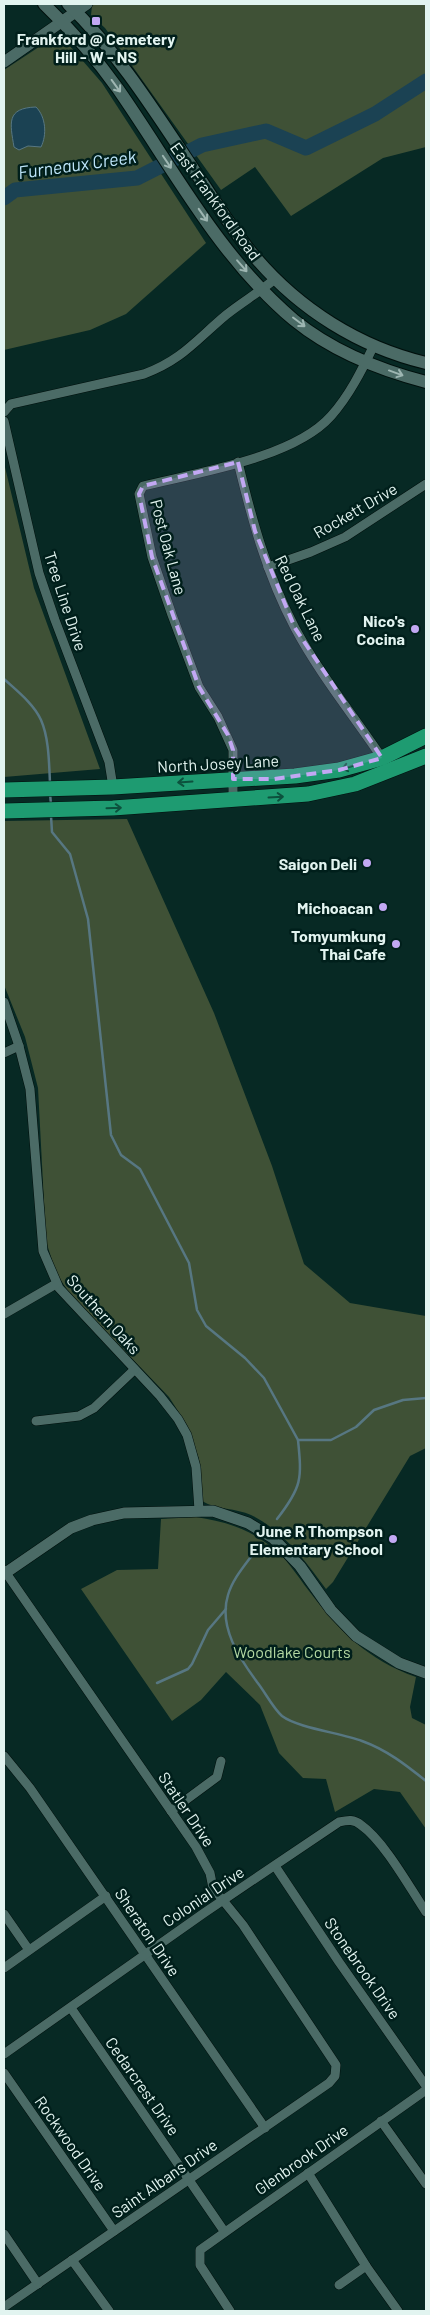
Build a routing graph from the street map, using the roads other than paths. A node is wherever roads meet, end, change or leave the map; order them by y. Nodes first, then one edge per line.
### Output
1 (44, 4) edge
2 (88, 4) edge
3 (72, 8) edge
4 (62, 21) junction
5 (4, 62) edge
6 (276, 278) junction
7 (263, 289) junction
8 (374, 345) junction
9 (366, 362) junction
10 (426, 363) edge
11 (426, 382) edge
12 (4, 412) edge
13 (4, 421) edge
14 (238, 462) junction
15 (426, 484) edge
16 (268, 568) junction
17 (426, 736) edge
18 (426, 756) edge
19 (382, 758) junction
20 (233, 779) junction
21 (113, 787) junction
22 (4, 790) edge
23 (233, 799) junction
24 (4, 811) edge
25 (4, 1002) edge
26 (19, 1046) junction
27 (4, 1053) edge
28 (56, 1284) junction
29 (4, 1314) edge
30 (134, 1370) junction
31 (36, 1421) dead end
32 (199, 1510) junction
33 (4, 1572) edge
34 (426, 1674) edge
35 (4, 1756) edge
36 (221, 1761) dead end
37 (171, 1811) junction
38 (275, 1866) junction
39 (106, 1896) junction
40 (222, 1901) junction
41 (426, 1912) edge
42 (4, 1914) edge
43 (29, 1950) junction
44 (145, 1955) junction
45 (4, 1968) edge
46 (71, 2008) junction
47 (4, 2054) edge
48 (336, 2070) joint
49 (4, 2073) edge
50 (426, 2088) edge
51 (382, 2121) junction
52 (265, 2128) junction
53 (308, 2173) junction
54 (189, 2178) junction
55 (426, 2184) edge
56 (114, 2231) junction
57 (224, 2231) junction
58 (4, 2234) edge
59 (72, 2260) junction
60 (366, 2266) junction
61 (38, 2284) junction
62 (339, 2285) dead end
63 (4, 2308) edge
64 (109, 2311) edge
65 (230, 2311) edge
66 (398, 2311) edge

1 - 4 main road, East Frankford Road
2 - 3 street
3 - 4 street
3 - 6 main road, East Frankford Road
4 - 5 street
4 -> 7 main road, East Frankford Road
6 - 7 street
6 - 8 main road, East Frankford Road
7 -> 9 main road, East Frankford Road
7 - 12 street
8 - 9 street, Post Oak Lane
8 - 10 main road, East Frankford Road
9 -> 11 main road, East Frankford Road
9 - 14 street, Post Oak Lane
13 - 21 street, Tree Line Drive
14 - 16 street, Red Oak Lane
14 - 20 street, Post Oak Lane
15 - 16 street, Rockett Drive
16 - 19 street, Red Oak Lane
17 - 19 main road, North Josey Lane
23 -> 18 main road
19 -> 20 main road, North Josey Lane
20 -> 21 main road, North Josey Lane
20 - 23 street, Post Oak Lane
21 - 22 main road, North Josey Lane
24 -> 23 main road
25 - 26 street, Southern Oaks
26 - 27 street
26 - 28 street, Southern Oaks
28 - 29 street
28 - 30 street, Southern Oaks
30 - 31 street
30 - 32 street, Southern Oaks
32 - 33 street
32 - 34 street
33 - 37 street, Statler Drive
35 - 39 street, Sheraton Drive
36 - 37 street
37 - 40 street, Statler Drive
38 - 40 street, Colonial Drive
38 - 41 street, Colonial Drive
38 - 50 street, Stonebrook Drive
39 - 43 street
39 - 44 street, Sheraton Drive
40 - 44 street, Colonial Drive
40 - 48 street, Statler Drive
42 - 43 street
43 - 45 street
44 - 46 street, Colonial Drive
44 - 52 street, Sheraton Drive
46 - 47 street, Colonial Drive
46 - 54 street, Cedarcrest Drive
48 - 52 street, Saint Albans Drive
49 - 56 street, Rockwood Drive
50 - 51 street, Glenbrook Drive
51 - 53 street, Glenbrook Drive
51 - 55 street
52 - 54 street, Saint Albans Drive
53 - 57 street, Glenbrook Drive
53 - 60 street
54 - 56 street, Saint Albans Drive
54 - 57 street, Cedarcrest Drive
56 - 59 street, Saint Albans Drive
57 - 65 street, Glenbrook Drive
58 - 61 street
59 - 61 street, Saint Albans Drive
59 - 64 street
60 - 62 street
60 - 66 street
61 - 63 street, Saint Albans Drive

